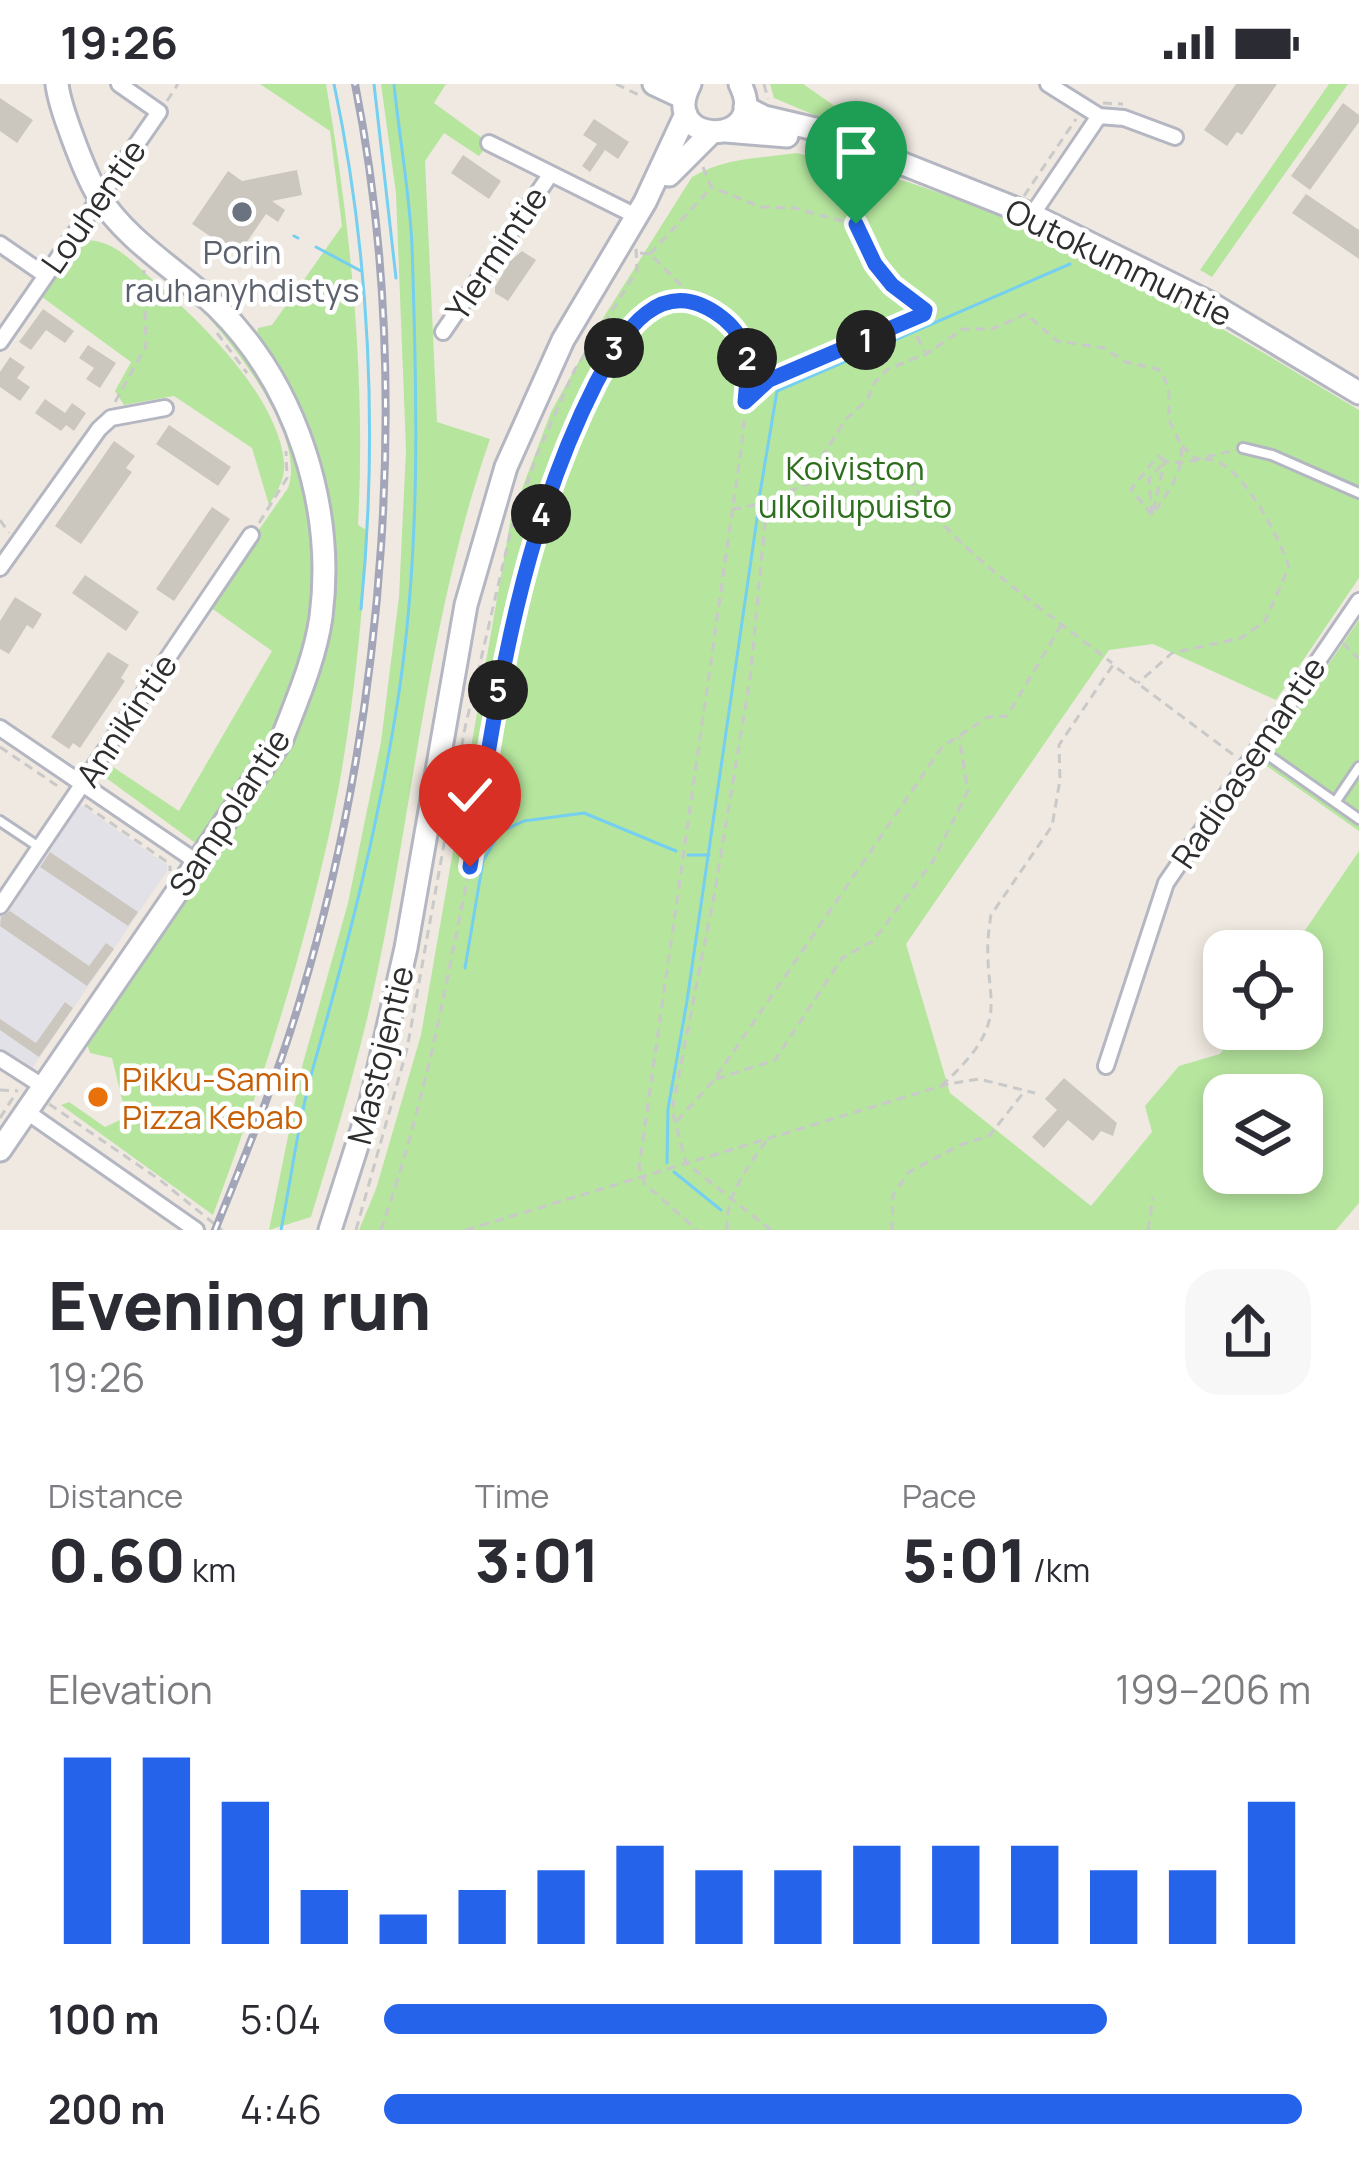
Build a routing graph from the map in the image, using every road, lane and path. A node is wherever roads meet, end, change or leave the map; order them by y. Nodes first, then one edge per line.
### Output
1 (57, 84) edge
2 (119, 84) edge
3 (178, 84) edge
4 (654, 84) edge
5 (1048, 84) edge
6 (744, 91) edge
7 (687, 99) edge
8 (159, 112) junction
9 (1099, 116) junction
10 (718, 132) junction
11 (1175, 136) dead end
12 (490, 143) dead end
13 (870, 152) junction
14 (701, 162) dead end
15 (550, 175) junction
16 (712, 187) junction
17 (98, 196) junction
18 (1032, 215) junction
19 (639, 219) junction
20 (0, 244) edge
21 (637, 253) junction
22 (650, 254) junction
23 (144, 267) dead end
24 (44, 274) junction
25 (158, 280) dead end
26 (696, 301) junction
27 (911, 325) junction
28 (212, 326) dead end
29 (442, 332) dead end
30 (0, 341) edge
31 (926, 354) junction
32 (254, 382) dead end
33 (1359, 393) edge
34 (745, 402) junction
35 (164, 408) dead end
36 (284, 444) dead end
37 (1181, 445) junction
38 (1244, 448) joint
39 (1196, 459) junction
40 (1165, 461) junction
41 (1178, 466) junction
42 (813, 484) junction
43 (1359, 493) edge
44 (772, 502) junction
45 (732, 509) junction
46 (1152, 515) junction
47 (251, 535) joint
48 (3, 555) edge
49 (1359, 602) edge
50 (1062, 624) junction
51 (1335, 635) junction
52 (1359, 659) edge
53 (1113, 664) junction
54 (1138, 683) junction
55 (0, 728) edge
56 (959, 736) junction
57 (0, 747) edge
58 (1257, 747) junction
59 (1245, 764) junction
60 (1359, 767) edge
61 (78, 791) junction
62 (1336, 801) junction
63 (1359, 819) edge
64 (0, 821) edge
65 (40, 848) junction
66 (197, 862) junction
67 (170, 872) dead end
68 (0, 906) edge
69 (0, 1059) edge
70 (1106, 1066) dead end
71 (714, 1080) junction
72 (941, 1086) junction
73 (0, 1090) edge
74 (1025, 1091) junction
75 (1035, 1093) dead end
76 (31, 1097) junction
77 (0, 1118) edge
78 (676, 1122) junction
79 (768, 1138) junction
80 (0, 1150) edge
81 (686, 1162) junction
82 (642, 1176) junction
83 (1153, 1197) dead end
84 (730, 1202) junction
85 (196, 1230) edge
86 (222, 1230) edge
87 (330, 1230) edge
88 (356, 1230) edge
89 (381, 1230) edge
90 (466, 1230) edge
91 (697, 1230) edge
92 (727, 1230) edge
93 (771, 1230) edge
94 (892, 1230) edge
95 (1148, 1230) edge

1 - 17 street, Sampolantie
2 - 8 street, Louhentie
3 - 8 path
4 - 7 street
5 - 9 street
6 - 10 street, Mastojentie
6 - 13 street, Outokummuntie
7 - 10 street
7 - 19 street, Mastojentie
8 - 17 street, Louhentie
9 - 11 street
9 - 18 street
10 - 13 street, Outokummuntie
10 - 19 street, Mastojentie
12 - 15 street, Ylermintie
13 - 18 street, Outokummuntie
14 - 16 path
15 - 19 street, Ylermintie
15 - 29 street, Ylermintie
16 - 22 path
16 - 27 path
17 - 24 street, Louhentie
17 - 66 street, Sampolantie
18 - 33 street, Outokummuntie
19 - 21 path
19 - 87 street, Mastojentie
20 - 24 street
21 - 22 path
21 - 88 path
22 - 26 path
23 - 25 path
24 - 30 street, Louhentie
26 - 34 path
26 - 89 path
27 - 31 path
27 - 34 path
28 - 32 path
31 - 37 path
31 - 42 path
34 - 45 path
35 - 48 street
36 - 47 path
37 - 39 path
37 - 41 path
38 - 39 path
38 - 43 lane
39 - 41 path
39 - 54 path
40 - 41 path
40 - 46 path
40 - 46 path
40 - 46 path
41 - 46 path
42 - 44 path
42 - 50 path
44 - 45 path
44 - 78 path
45 - 82 path
47 - 61 street, Annikintie
49 - 51 street, Radioasemantie
50 - 53 path
50 - 56 path
51 - 52 path
51 - 58 street, Radioasemantie
53 - 54 path
53 - 72 path
54 - 59 path
55 - 61 street
56 - 71 path
56 - 71 path
57 - 61 path
58 - 59 street, Radioasemantie
58 - 62 lane
59 - 70 street, Radioasemantie
60 - 62 lane
61 - 65 street, Annikintie
61 - 66 street
61 - 67 path
62 - 63 lane
64 - 65 lane
65 - 68 street, Annikintie
66 - 76 street, Sampolantie
69 - 76 street
71 - 78 path
72 - 74 path
72 - 79 path
73 - 76 path
74 - 75 path
74 - 94 path
76 - 77 path
76 - 80 street, Sampolantie
76 - 85 street
76 - 86 path
78 - 81 path
79 - 81 path
79 - 84 path
81 - 82 path
81 - 84 path
82 - 90 path
82 - 91 path
83 - 95 path
84 - 92 path
84 - 93 path

